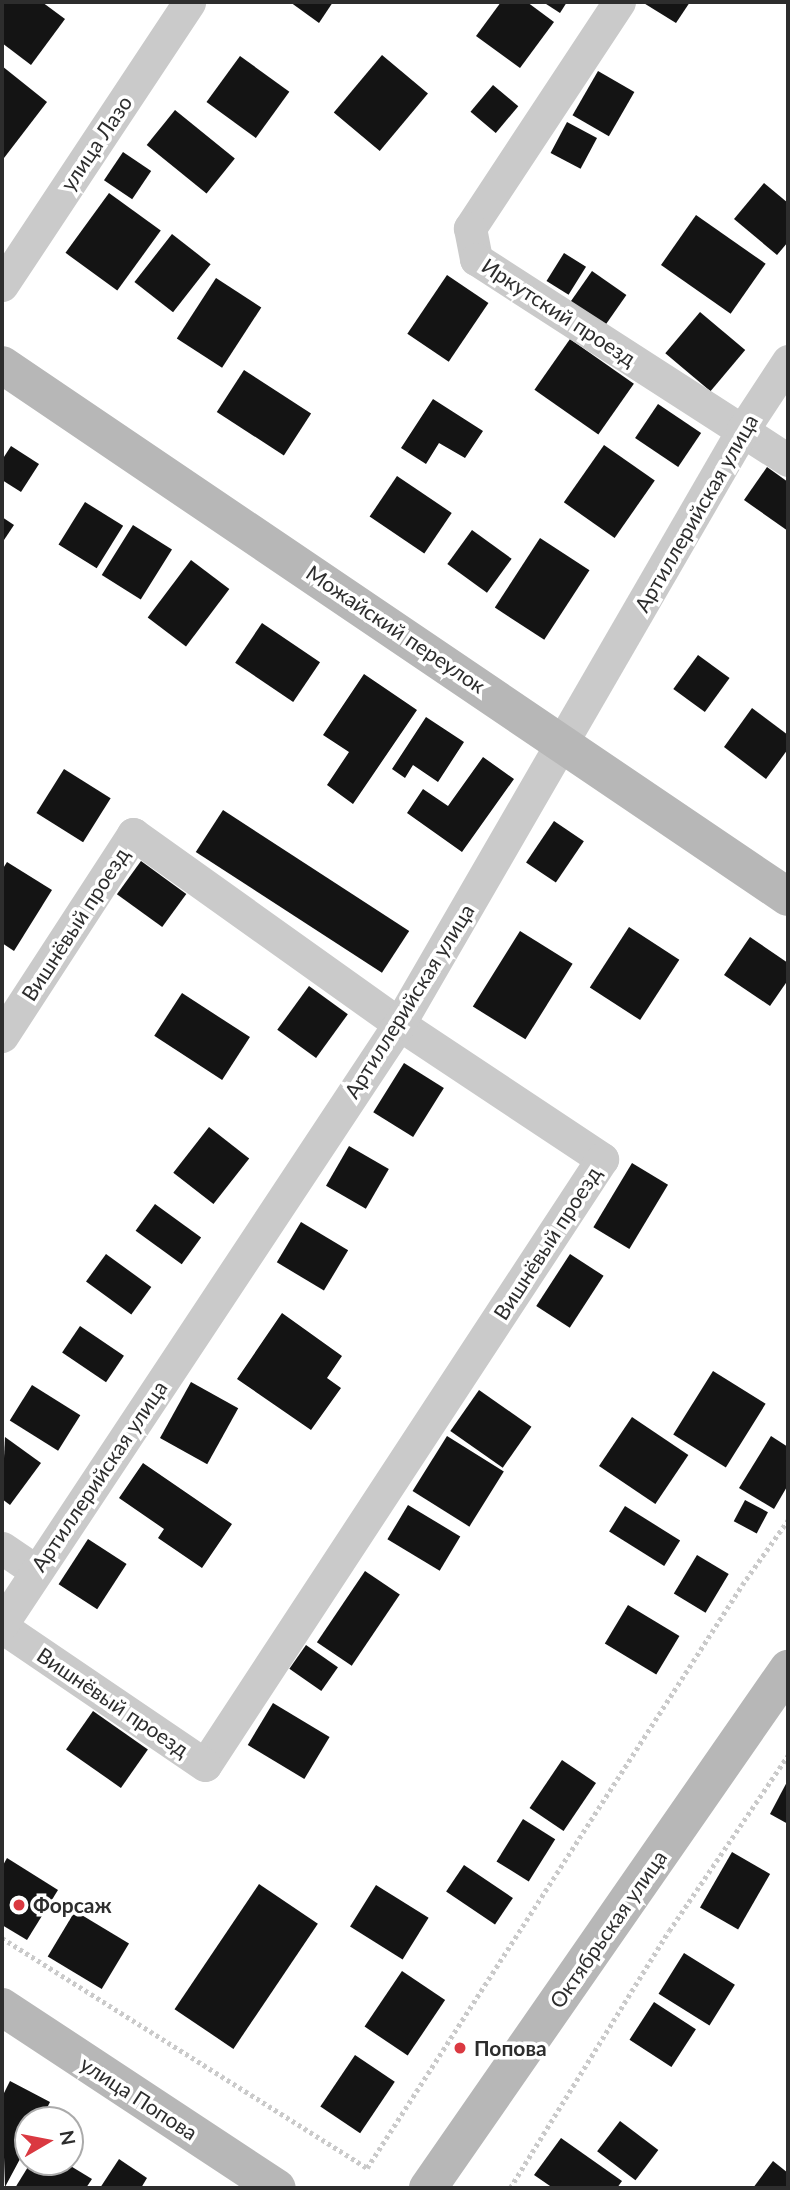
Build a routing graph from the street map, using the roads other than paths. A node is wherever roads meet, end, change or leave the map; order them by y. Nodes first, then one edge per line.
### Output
1 (190, 2) edge
2 (619, 2) edge
3 (2, 285) edge
4 (788, 361) edge
5 (2, 365) edge
6 (742, 431) junction
7 (788, 460) edge
8 (564, 741) junction
9 (788, 897) edge
10 (399, 1024) junction
11 (2, 1036) edge
12 (2, 1548) edge
13 (36, 1571) junction
14 (2, 1625) edge
15 (788, 1669) edge
16 (2, 2007) edge
17 (277, 2188) edge
18 (428, 2188) edge

1 - 3 street, улица Лазо
2 - 6 street, Иркутский проезд
4 - 6 street, Артиллерийская улица
5 - 8 street, Можайский переулок
6 - 7 street, Иркутский проезд
6 - 8 street, Артиллерийская улица
8 - 9 street, Можайский переулок
8 - 10 street, Артиллерийская улица
10 - 11 street, Вишнёвый проезд
10 - 13 street, Артиллерийская улица
10 - 14 street, Вишнёвый проезд
12 - 13 street
13 - 14 street, Артиллерийская улица
15 - 18 street, Октябрьская улица
16 - 17 street, улица Попова

